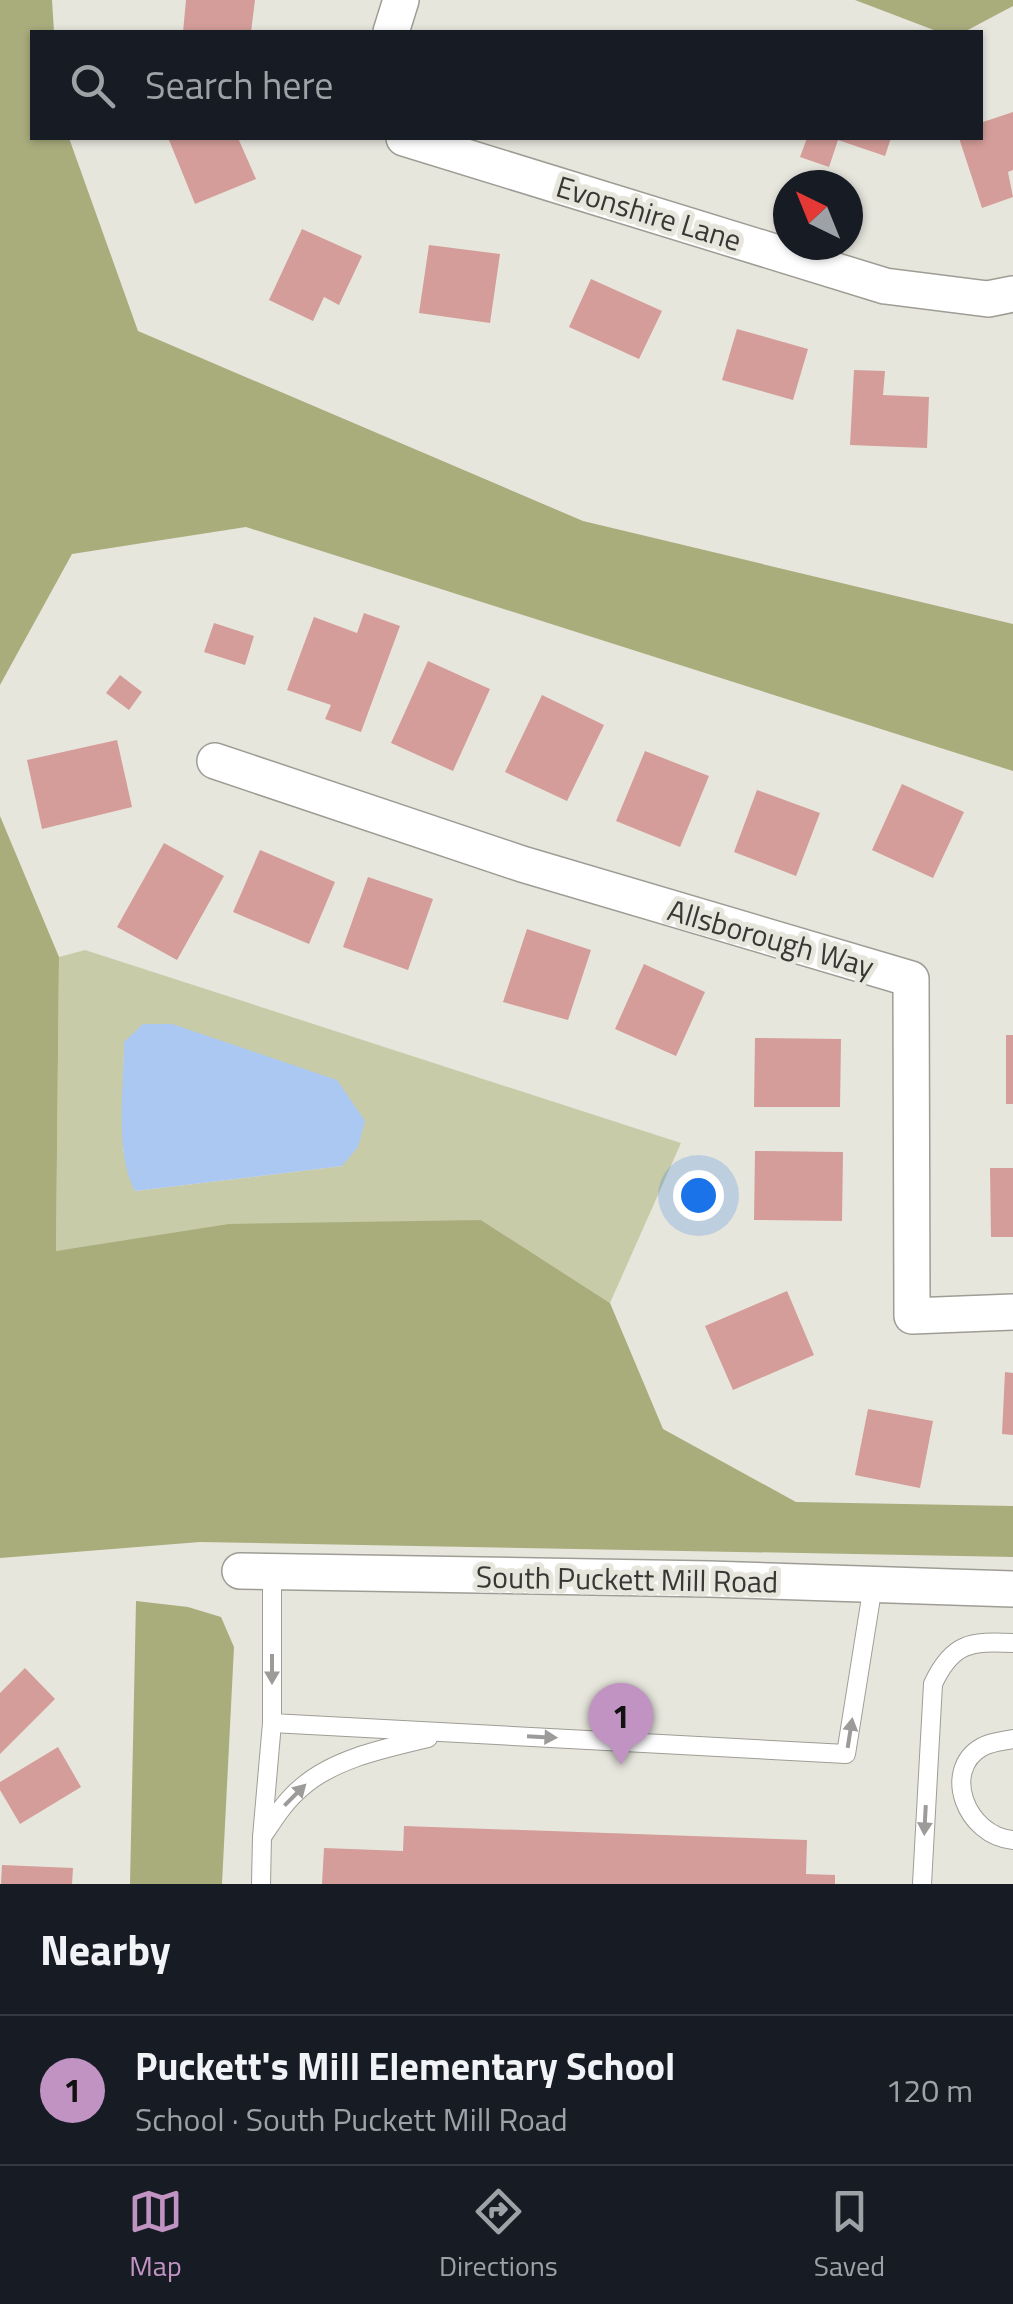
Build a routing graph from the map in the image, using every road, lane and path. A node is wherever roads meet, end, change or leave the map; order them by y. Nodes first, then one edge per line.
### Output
1 (401, 0) edge
2 (392, 30) edge
3 (410, 140) edge
4 (1013, 294) edge
5 (215, 761) dead end
6 (1013, 1312) edge
7 (256, 1572) joint
8 (873, 1585) junction
9 (1013, 1589) edge
10 (1013, 1643) edge
11 (272, 1724) junction
12 (466, 1734) junction
13 (1013, 1739) edge
14 (262, 1837) junction
15 (1013, 1840) edge
16 (261, 1884) edge
17 (922, 1884) edge

1 - 2 street
3 - 4 street, Evonshire Lane
5 - 6 street, Allsborough Way
7 - 8 street, South Puckett Mill Road
7 -> 11 lane
8 - 9 street, South Puckett Mill Road
12 -> 8 lane
10 -> 17 lane
11 - 12 lane
11 - 14 lane
14 -> 12 lane
13 - 15 lane
14 - 16 lane

